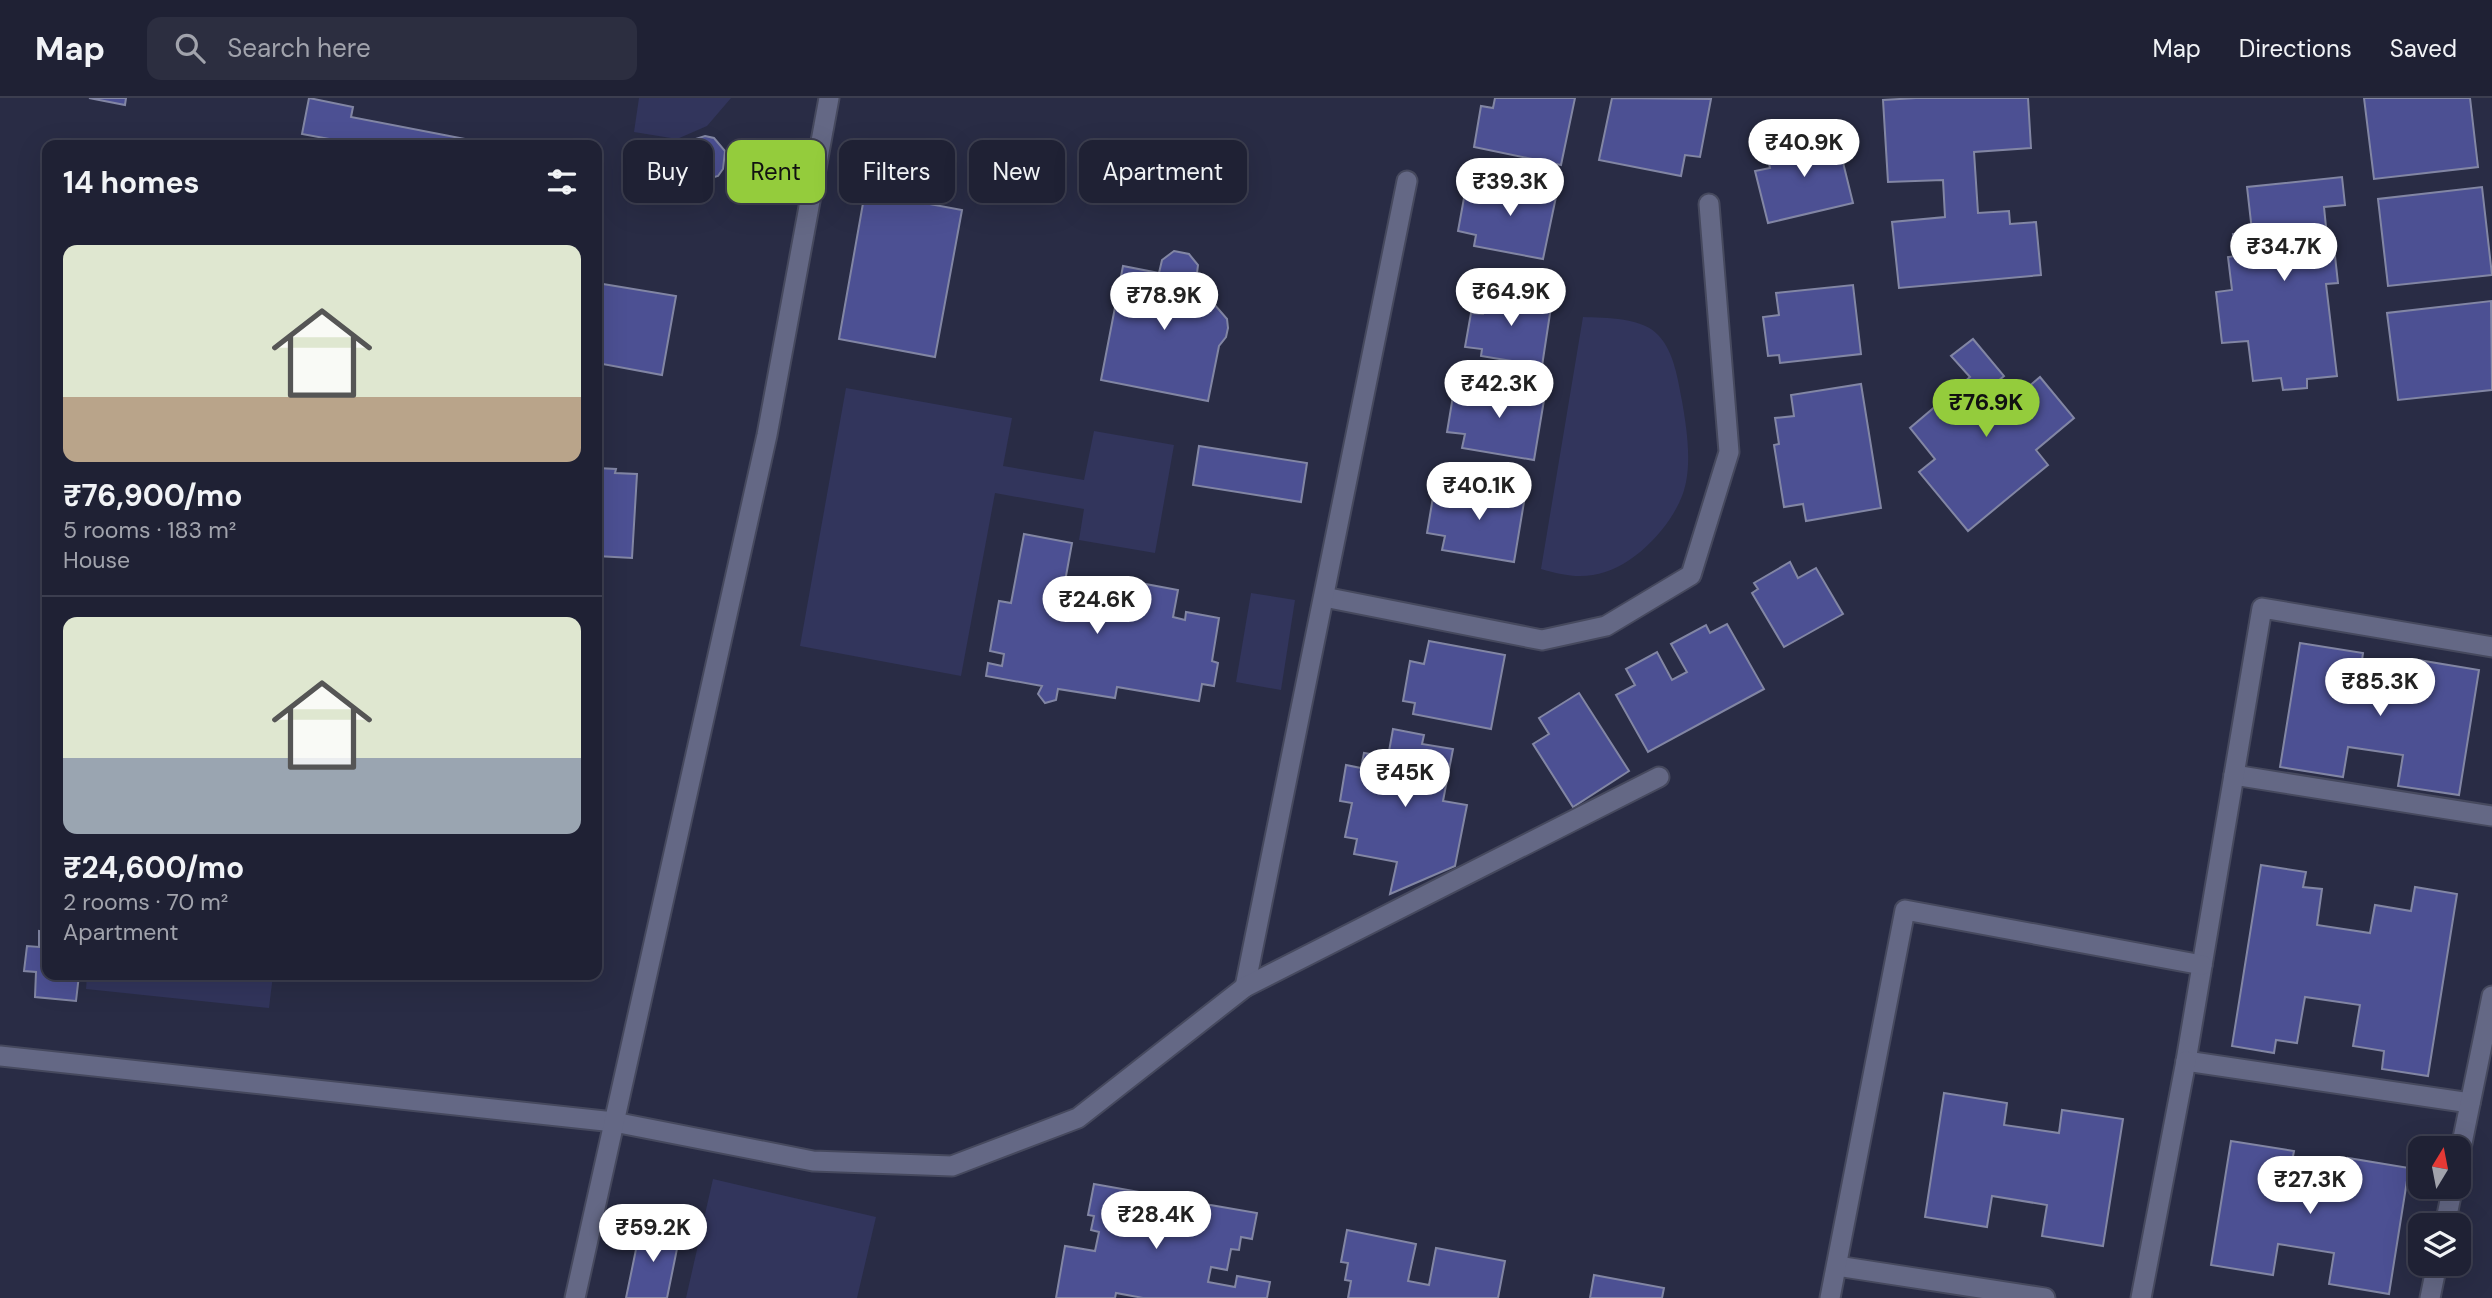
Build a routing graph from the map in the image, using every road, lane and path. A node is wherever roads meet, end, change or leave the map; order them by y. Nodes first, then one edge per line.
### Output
1 (829, 98) edge
2 (1408, 181) dead end
3 (1709, 204) dead end
4 (1324, 597) junction
5 (2492, 647) edge
6 (2234, 775) junction
7 (1659, 777) dead end
8 (2492, 816) edge
9 (2202, 965) junction
10 (1245, 987) junction
11 (2492, 996) edge
12 (0, 1056) edge
13 (2186, 1061) junction
14 (2470, 1103) junction
15 (614, 1122) junction
16 (2463, 1136) edge
17 (1837, 1266) junction
18 (2435, 1276) edge
19 (1943, 1290) edge
20 (575, 1298) edge
21 (1829, 1298) edge
22 (2045, 1298) edge
23 (2141, 1298) edge
24 (2430, 1298) edge

1 - 15 street
2 - 4 street
3 - 4 street
4 - 10 street
5 - 6 street
6 - 8 street
6 - 9 street
7 - 10 street
9 - 13 street
9 - 17 street
10 - 15 street
11 - 14 street
12 - 15 street
13 - 14 street
13 - 23 street
14 - 16 street
15 - 20 street
17 - 19 street
17 - 21 street
18 - 24 street
19 - 22 street

